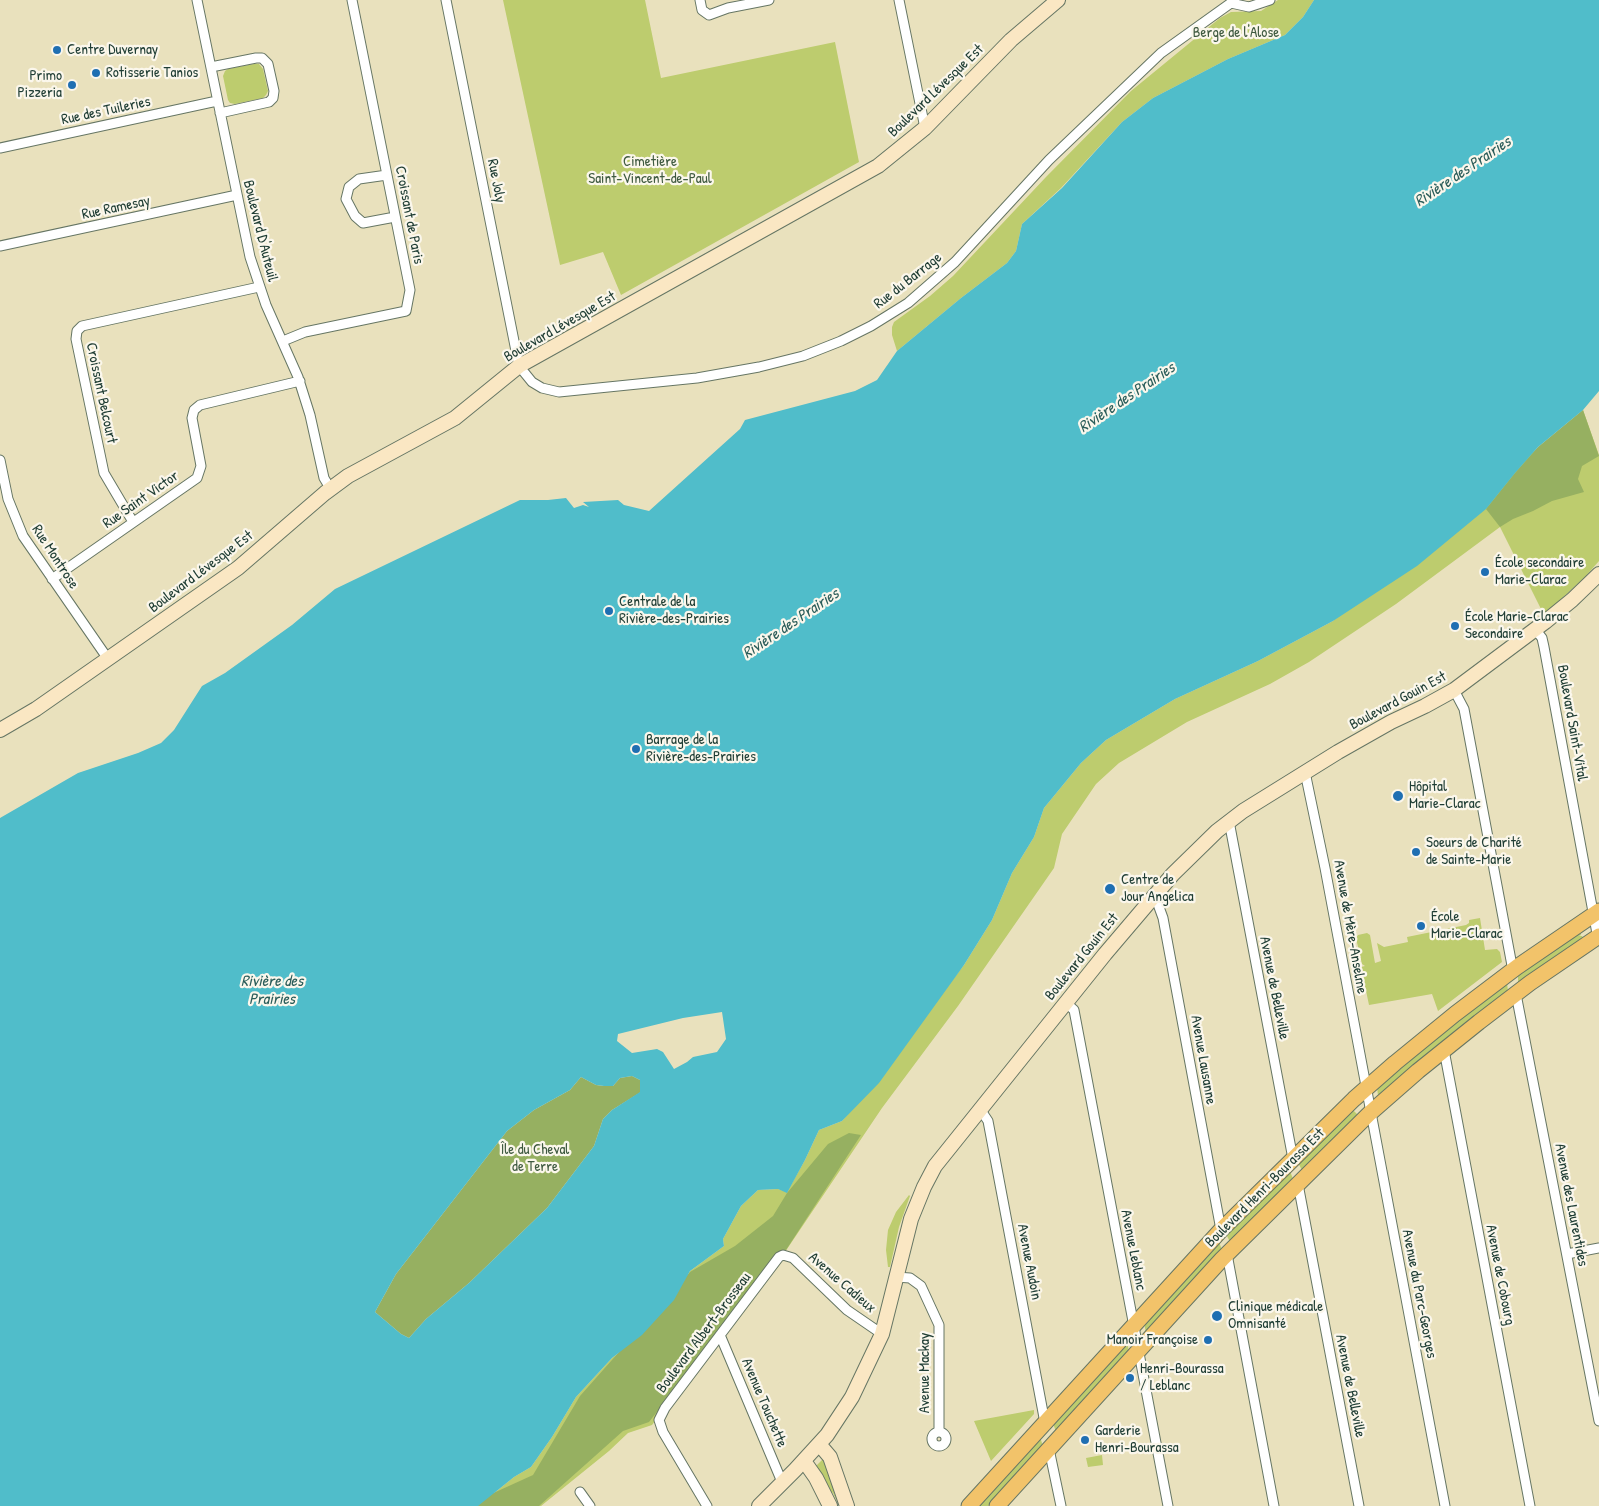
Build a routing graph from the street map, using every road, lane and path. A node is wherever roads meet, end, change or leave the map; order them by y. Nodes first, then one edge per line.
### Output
1 (197, 0) edge
2 (352, 0) edge
3 (446, 0) edge
4 (700, 0) edge
5 (768, 0) edge
6 (899, 0) edge
7 (1058, 0) edge
8 (1270, 0) edge
9 (1233, 2) edge
10 (211, 67) junction
11 (218, 101) junction
12 (220, 113) junction
13 (925, 128) junction
14 (0, 148) edge
15 (387, 175) junction
16 (237, 195) junction
17 (395, 217) junction
18 (0, 246) edge
19 (259, 287) junction
20 (283, 341) junction
21 (519, 366) junction
22 (300, 381) junction
23 (0, 460) edge
24 (330, 488) junction
25 (132, 522) junction
26 (1599, 574) edge
27 (52, 579) junction
28 (1535, 629) junction
29 (108, 659) junction
30 (1454, 690) junction
31 (0, 730) edge
32 (1305, 772) junction
33 (1229, 821) junction
34 (1155, 896) junction
35 (1596, 913) edge
36 (1599, 939) edge
37 (1513, 970) junction
38 (1516, 994) junction
39 (1066, 1003) junction
40 (1444, 1050) junction
41 (1366, 1088) junction
42 (980, 1109) junction
43 (1370, 1113) junction
44 (1293, 1159) junction
45 (1298, 1184) junction
46 (1221, 1230) junction
47 (1599, 1248) edge
48 (1227, 1254) junction
49 (1567, 1254) junction
50 (783, 1255) joint
51 (896, 1277) junction
52 (1134, 1325) junction
53 (882, 1334) junction
54 (720, 1335) junction
55 (1138, 1351) junction
56 (1599, 1422) edge
57 (1044, 1423) junction
58 (939, 1432) dead end
59 (819, 1444) junction
60 (1049, 1449) junction
61 (804, 1460) junction
62 (782, 1482) junction
63 (580, 1492) dead end
64 (590, 1506) edge
65 (707, 1506) edge
66 (759, 1506) edge
67 (830, 1506) edge
68 (847, 1506) edge
69 (969, 1506) edge
70 (997, 1506) edge
71 (1061, 1506) edge
72 (1168, 1506) edge
73 (1274, 1506) edge
74 (1358, 1506) edge
75 (1446, 1506) edge
76 (1530, 1506) edge

1 - 10 street, Boulevard D'Auteuil
2 - 15 street, Croissant de Paris
3 - 21 street, Rue Joly
4 - 5 street
6 - 13 street
7 - 13 street, Boulevard Lévesque Est
8 - 9 street, Rue du Barrage
9 - 21 street, Rue du Barrage
10 - 11 street, Boulevard D'Auteuil
10 - 12 street
11 - 12 street, Boulevard D'Auteuil
11 - 14 street, Rue des Tuileries
12 - 16 street, Boulevard D'Auteuil
13 - 21 street, Boulevard Lévesque Est
15 - 17 street, Croissant de Paris
15 - 17 street
16 - 18 street, Rue Ramesay
16 - 19 street, Boulevard D'Auteuil
17 - 20 street, Croissant de Paris
19 - 20 street, Boulevard D'Auteuil
19 - 25 street, Croissant Belcourt
20 - 22 street, Boulevard D'Auteuil
21 - 24 street, Boulevard Lévesque Est
22 - 24 street, Boulevard D'Auteuil
22 - 25 street, Rue Saint Victor
23 - 27 street, Rue Montrose
24 - 29 street, Boulevard Lévesque Est
25 - 27 street, Rue Saint Victor
26 - 28 street, Boulevard Gouin Est
27 - 29 street, Rue Montrose
28 - 30 street, Boulevard Gouin Est
28 - 35 street, Boulevard Saint-Vital
29 - 31 street, Boulevard Lévesque Est
30 - 32 street, Boulevard Gouin Est
30 - 37 street
32 - 33 street, Boulevard Gouin Est
32 - 41 street, Avenue de Mère-Anselme
33 - 34 street, Boulevard Gouin Est
33 - 44 street, Avenue de Belleville
34 - 39 street, Boulevard Gouin Est
34 - 46 street, Avenue Lausanne
35 - 36 street, Boulevard Saint-Vital
35 - 37 main road, Boulevard Henri-Bourassa Est
36 - 38 main road, Boulevard Henri-Bourassa Est
37 - 41 main road, Boulevard Henri-Bourassa Est
38 - 40 main road, Boulevard Henri-Bourassa Est
38 - 49 street, Avenue des Laurentides
39 - 42 street, Boulevard Gouin Est
39 - 52 street, Avenue Leblanc
40 - 43 main road, Boulevard Henri-Bourassa Est
40 - 76 street, Avenue de Cobourg
41 - 43 street, Avenue du Parc-Georges
41 - 44 main road, Boulevard Henri-Bourassa Est
42 - 51 street, Boulevard Gouin Est
42 - 57 street, Avenue Audoin
43 - 45 main road, Boulevard Henri-Bourassa Est
43 - 75 street, Avenue du Parc-Georges
44 - 46 main road, Boulevard Henri-Bourassa Est
45 - 48 main road, Boulevard Henri-Bourassa Est
45 - 74 street, Avenue de Belleville
46 - 52 main road, Boulevard Henri-Bourassa Est
47 - 49 street
48 - 55 main road, Boulevard Henri-Bourassa Est
48 - 73 street
49 - 56 street, Avenue des Laurentides
50 - 53 street, Avenue Cadieux
50 - 54 street, Boulevard Albert-Brosseau
51 - 53 street, Boulevard Gouin Est
51 - 58 street, Avenue Mackay
52 - 55 street, Avenue Leblanc
52 - 57 main road, Boulevard Henri-Bourassa Est
53 - 59 street, Boulevard Gouin Est
54 - 62 street, Avenue Touchette
54 - 65 street, Boulevard Albert-Brosseau
55 - 60 main road, Boulevard Henri-Bourassa Est
55 - 72 street, Avenue Leblanc
57 - 69 main road, Boulevard Henri-Bourassa Est
59 - 61 street, Boulevard Gouin Est
59 - 68 street
60 - 70 main road, Boulevard Henri-Bourassa Est
60 - 71 street
61 - 62 street, Boulevard Gouin Est
61 - 67 street
62 - 66 street, Boulevard Gouin Est
63 - 64 street

